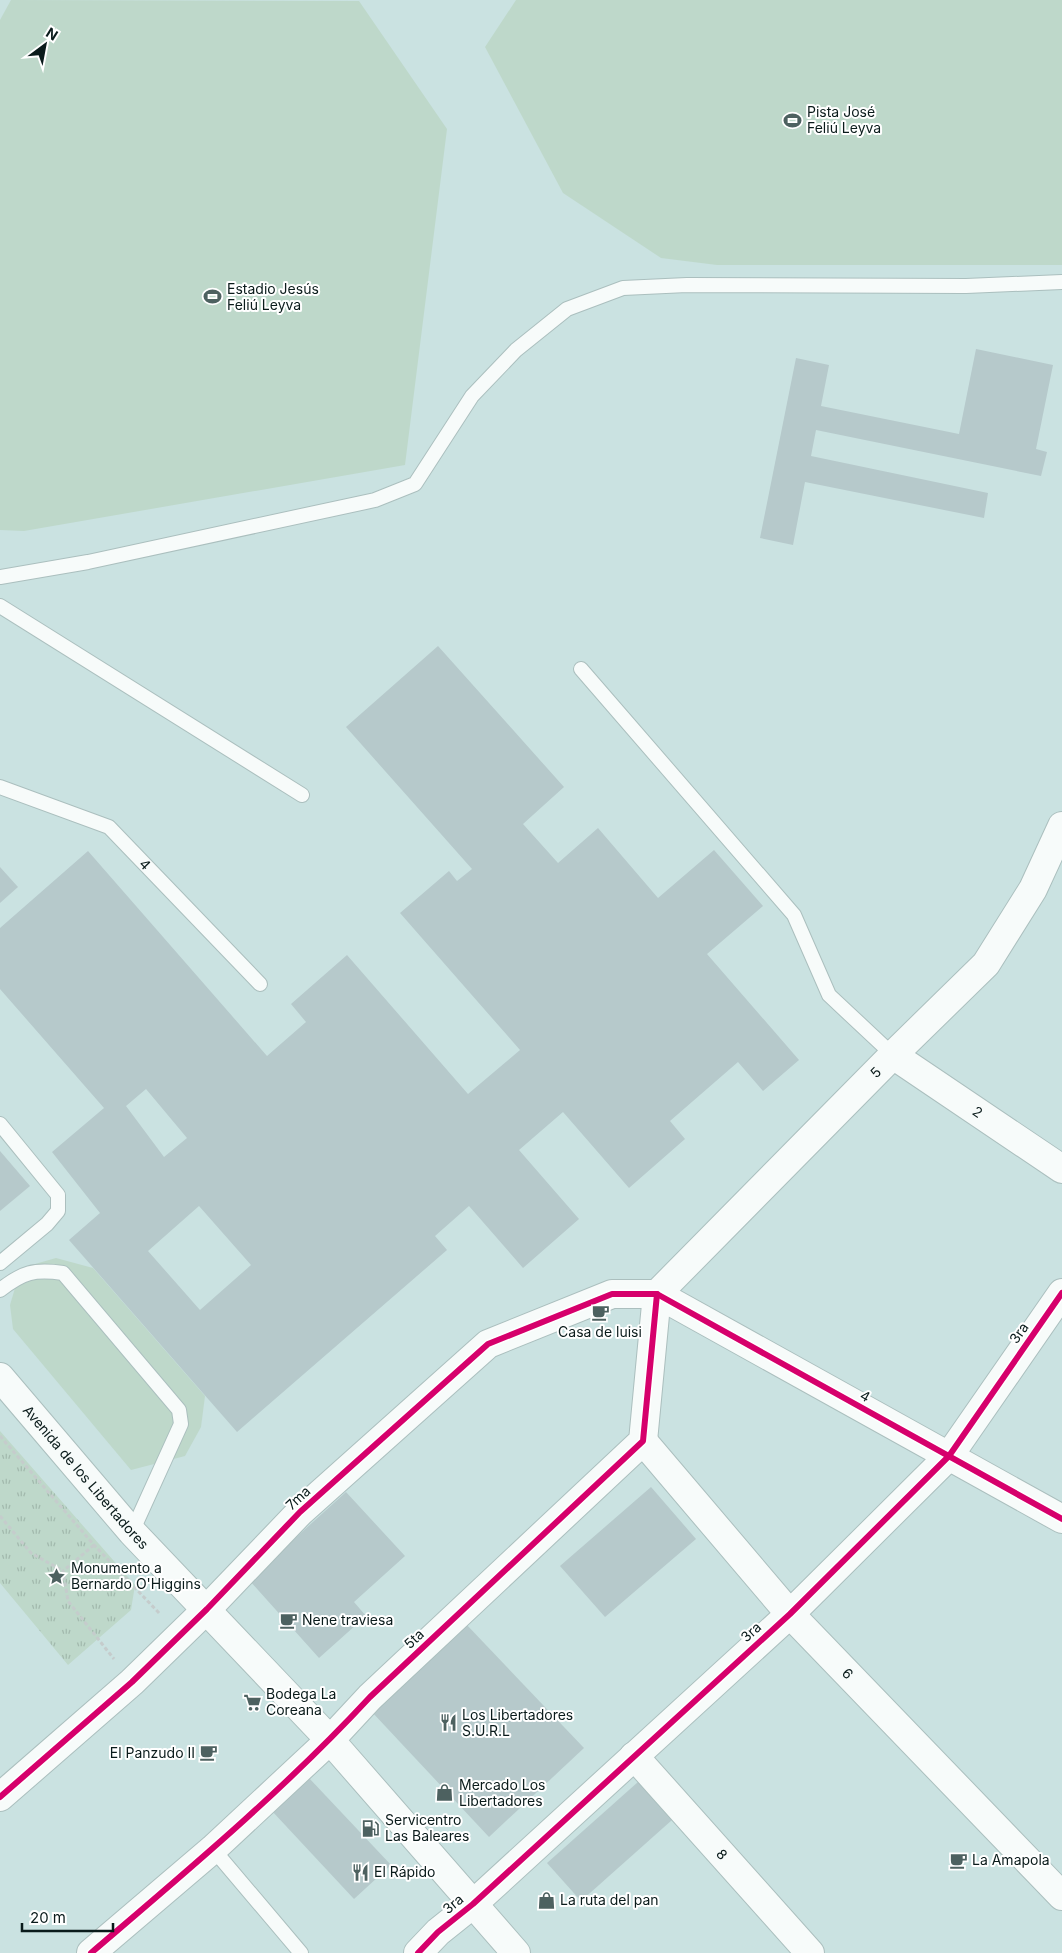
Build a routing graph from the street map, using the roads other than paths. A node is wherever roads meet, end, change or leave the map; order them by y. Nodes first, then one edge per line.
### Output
1 (1062, 282) edge
2 (0, 577) edge
3 (0, 606) edge
4 (581, 669) dead end
5 (0, 787) edge
6 (302, 795) dead end
7 (1062, 826) edge
8 (260, 984) dead end
9 (893, 1055) junction
10 (0, 1124) edge
11 (1062, 1169) edge
12 (0, 1263) edge
13 (0, 1290) edge
14 (1062, 1293) edge
15 (657, 1294) junction
16 (0, 1377) edge
17 (644, 1441) junction
18 (949, 1456) junction
19 (1062, 1519) edge
20 (132, 1532) junction
21 (207, 1609) junction
22 (790, 1614) junction
23 (330, 1740) junction
24 (634, 1756) junction
25 (0, 1797) edge
26 (213, 1849) junction
27 (1062, 1896) edge
28 (473, 1904) junction
29 (91, 1953) edge
30 (301, 1953) edge
31 (418, 1953) edge
32 (516, 1953) edge
33 (810, 1953) edge

1 - 2 lane
3 - 6 lane
4 - 9 lane
5 - 8 lane, 4
7 - 9 street, 5
9 - 11 street, 2
9 - 15 street, 5
10 - 12 lane
13 - 20 lane
14 - 18 street, 3ra
15 - 17 street
15 - 18 street, 4
15 - 21 street, 7ma
16 - 20 street, Avenida de los Libertadores
17 - 22 street, 6
17 - 23 street, 5ta
18 - 19 street, 4
18 - 22 street, 3ra
20 - 21 street, Avenida de los Libertadores
21 - 23 street, Avenida de los Libertadores
21 - 25 street, 7ma
22 - 24 street, 3ra
22 - 27 street, 6
23 - 26 street, 5ta
23 - 28 street, Avenida de los Libertadores
24 - 28 street, 3ra
24 - 33 street, 8
26 - 29 street, 5ta
26 - 30 lane
28 - 31 street, 3ra
28 - 32 street, Avenida de los Libertadores

